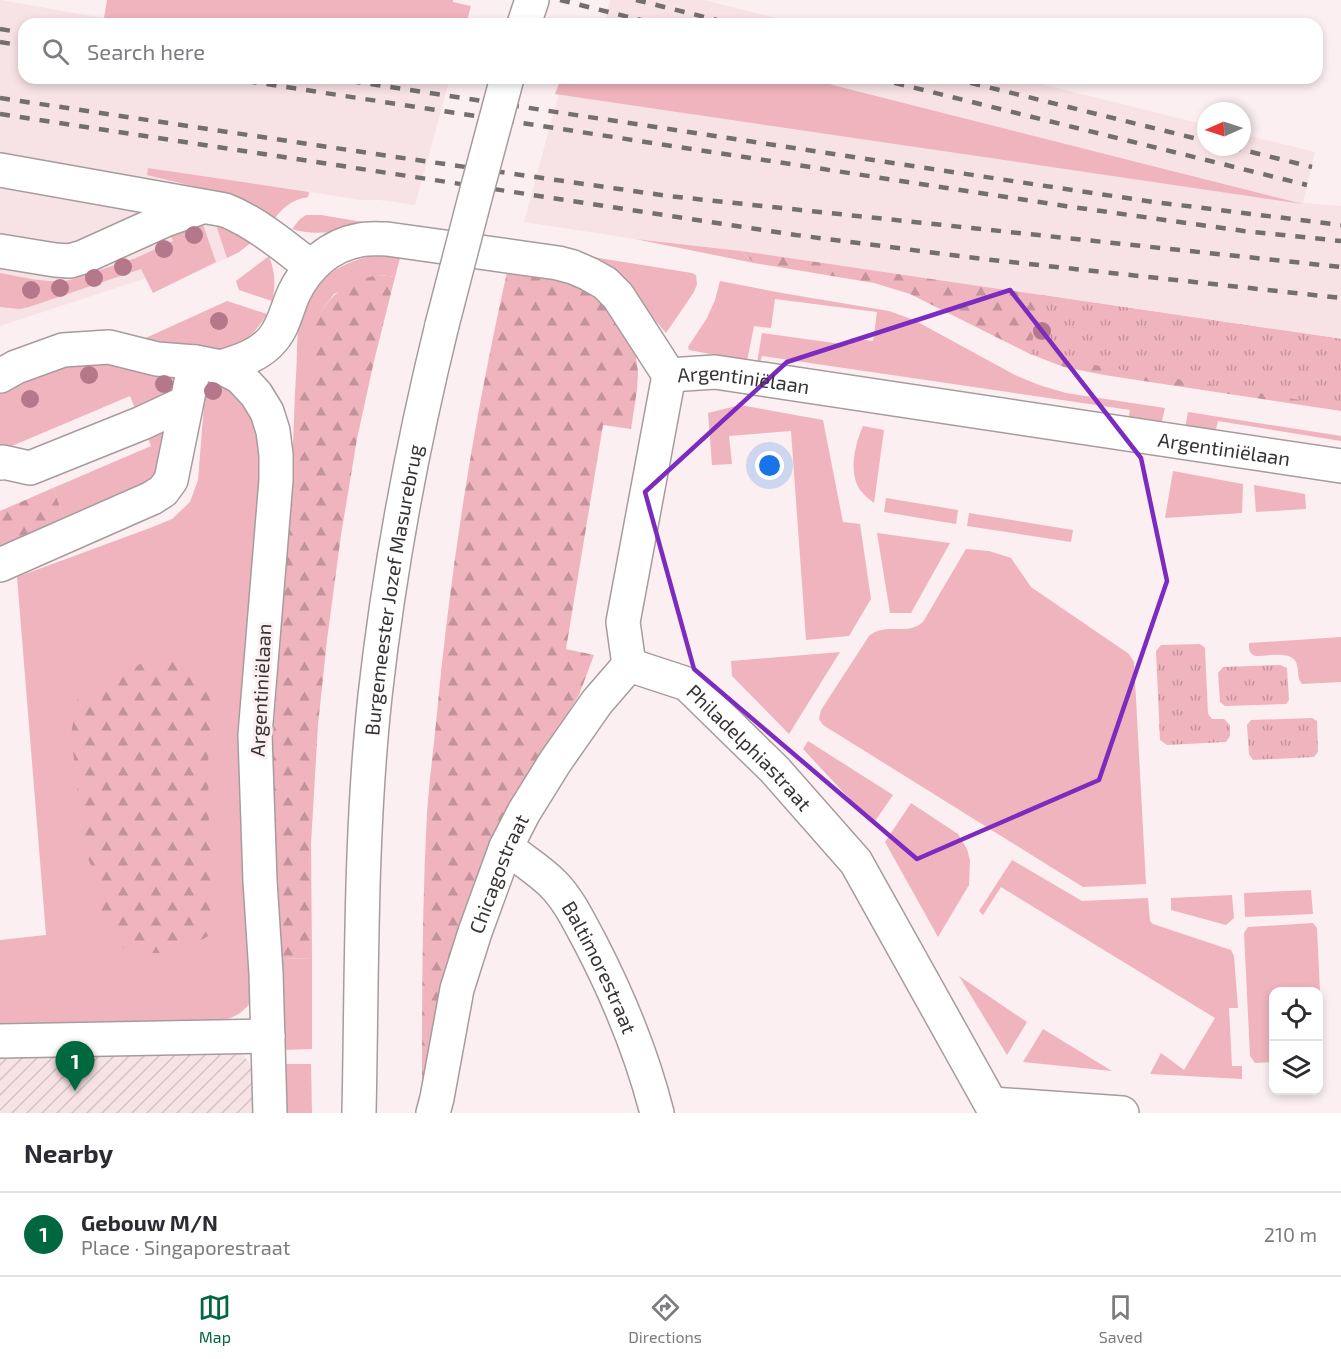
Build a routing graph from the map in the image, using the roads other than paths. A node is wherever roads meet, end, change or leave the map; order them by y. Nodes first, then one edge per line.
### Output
1 (532, 0) edge
2 (526, 18) edge
3 (505, 84) edge
4 (0, 170) edge
5 (203, 206) junction
6 (0, 251) edge
7 (311, 267) junction
8 (208, 364) junction
9 (669, 375) junction
10 (0, 376) edge
11 (186, 403) junction
12 (0, 463) edge
13 (1341, 466) edge
14 (0, 565) edge
15 (629, 665) junction
16 (506, 847) junction
17 (268, 1036) junction
18 (0, 1041) edge
19 (994, 1109) edge
20 (270, 1113) edge
21 (360, 1113) edge
22 (433, 1113) edge
23 (657, 1113) edge
24 (1122, 1113) edge

1 - 2 street
3 - 21 street, Burgemeester Jozef Masurebrug, bridge
4 - 5 street
5 - 6 street
5 - 7 street
7 - 8 street, Argentiniëlaan
7 - 9 street, Argentiniëlaan
8 - 10 street, Argentiniëlaan
8 - 11 street
8 - 17 street, Argentiniëlaan
9 - 13 street, Argentiniëlaan
9 - 15 street
11 - 12 street
11 - 14 street
15 - 16 street, Chicagostraat
15 - 19 street, Philadelphiastraat
16 - 22 street, Chicagostraat
16 - 23 street, Baltimorestraat
17 - 18 street
17 - 20 street, Argentiniëlaan
19 - 24 street

